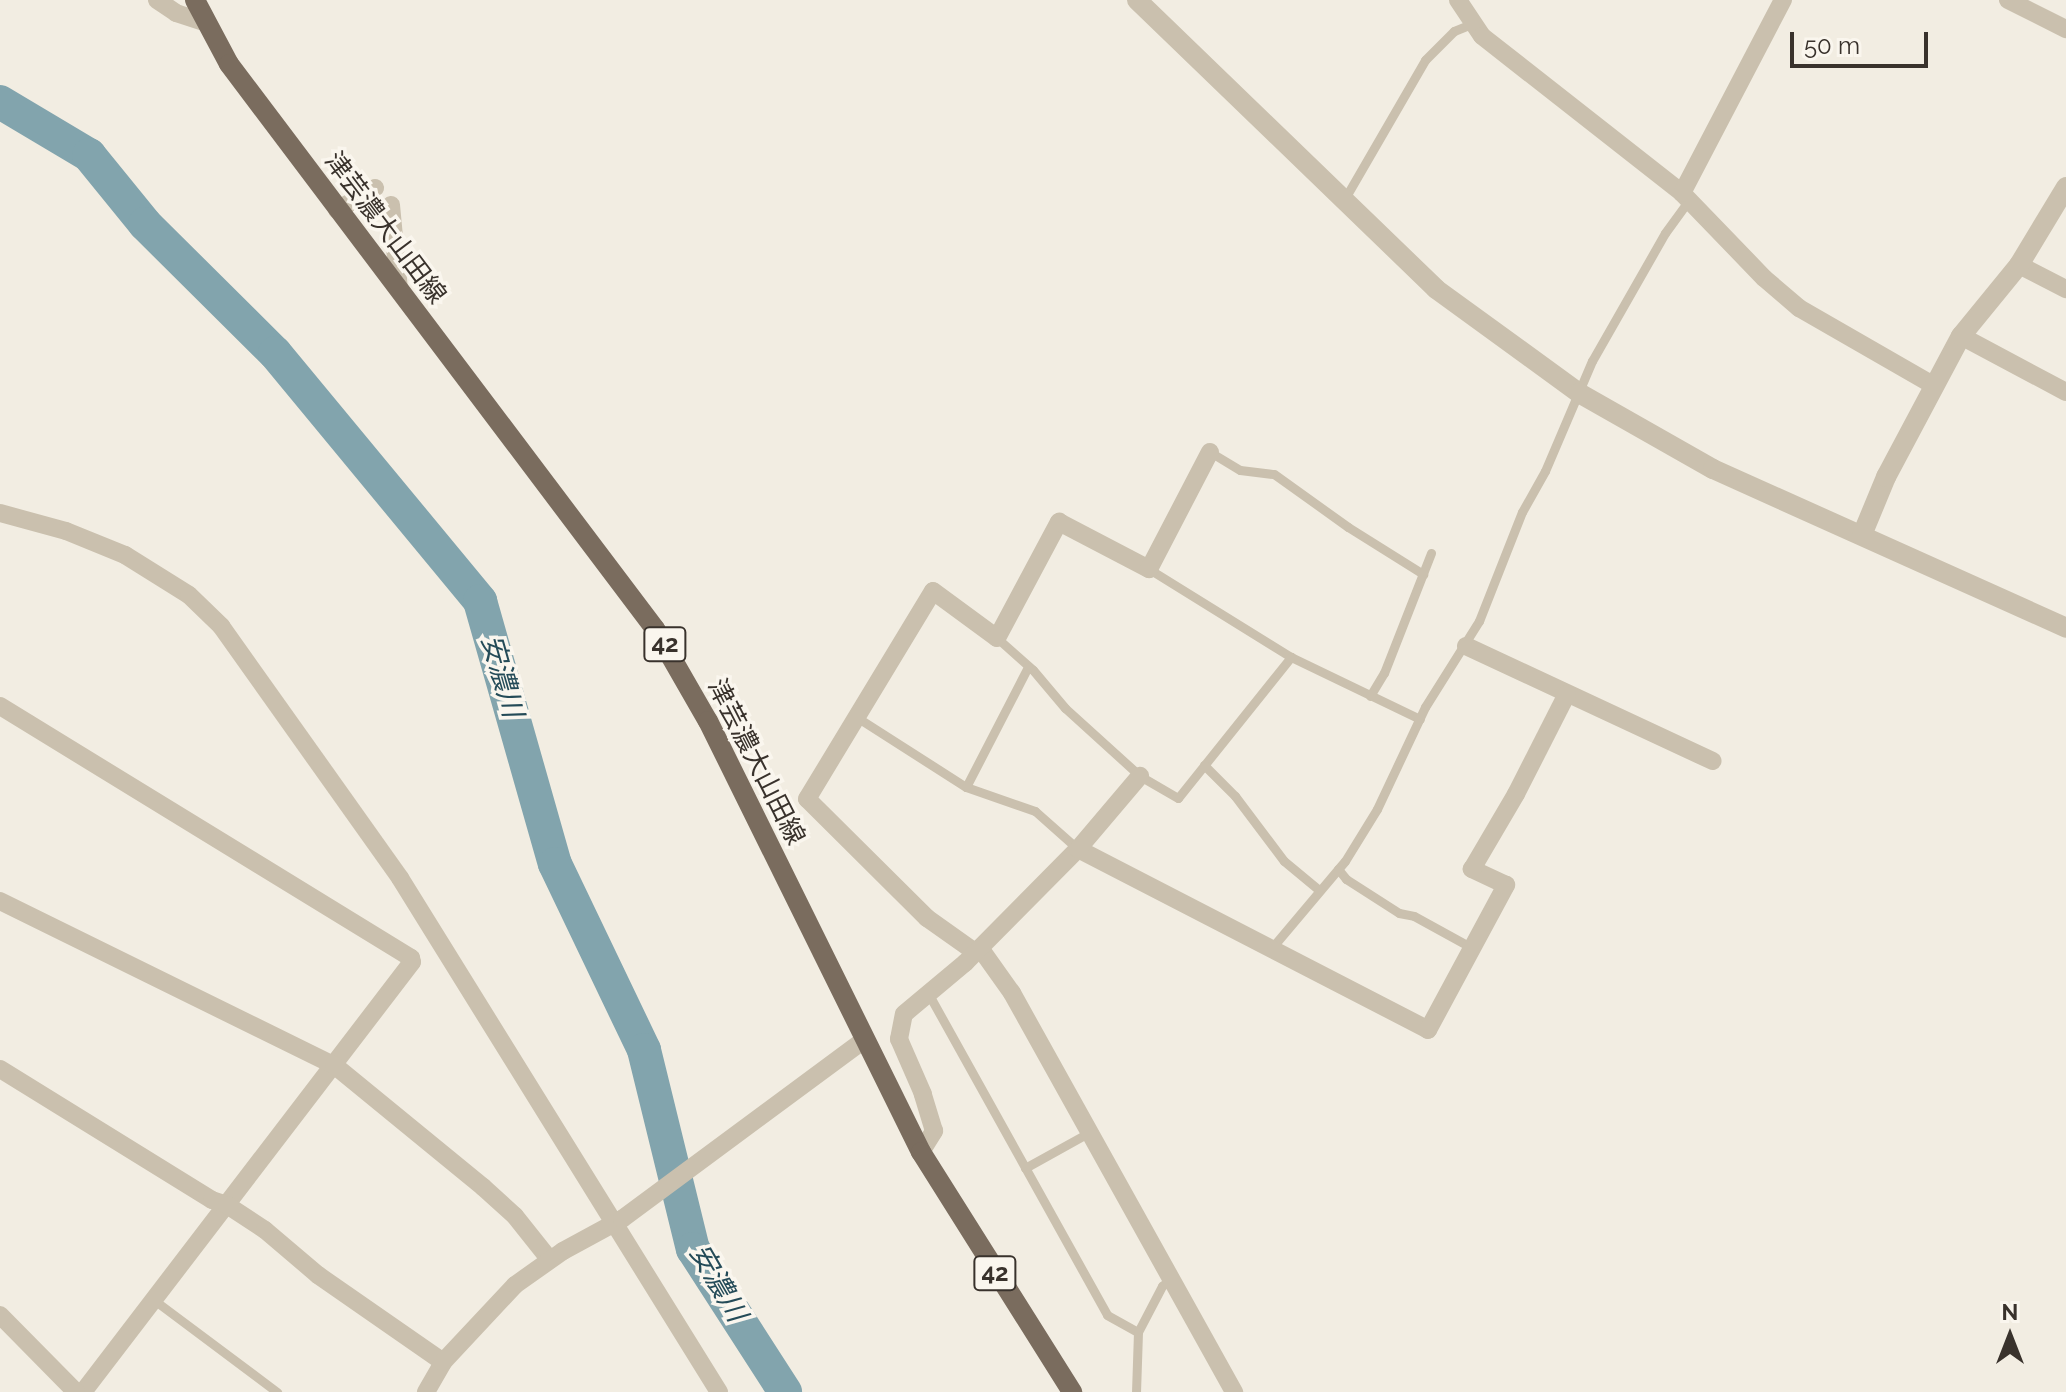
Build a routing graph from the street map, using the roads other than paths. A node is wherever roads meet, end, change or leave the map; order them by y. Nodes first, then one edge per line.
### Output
1 (157, 0) edge
2 (195, 0) edge
3 (1137, 0) edge
4 (1458, 0) edge
5 (1783, 0) edge
6 (2008, 0) edge
7 (204, 22) junction
8 (1471, 24) junction
9 (2066, 29) edge
10 (2066, 187) edge
11 (375, 188) dead end
12 (1686, 197) junction
13 (1343, 202) junction
14 (391, 205) dead end
15 (337, 210) junction
16 (2019, 265) junction
17 (399, 289) junction
18 (2066, 289) edge
19 (1961, 336) junction
20 (1933, 385) junction
21 (2066, 392) edge
22 (1579, 393) junction
23 (1210, 452) joint
24 (0, 513) edge
25 (1862, 535) junction
26 (1431, 553) dead end
27 (1149, 569) junction
28 (1423, 574) junction
29 (2066, 628) edge
30 (997, 638) junction
31 (1466, 646) junction
32 (1291, 657) junction
33 (1028, 667) junction
34 (1567, 694) junction
35 (1370, 696) junction
36 (0, 706) edge
37 (858, 718) junction
38 (1420, 719) junction
39 (1713, 761) dead end
40 (1204, 765) junction
41 (1140, 776) junction
42 (966, 787) junction
43 (1078, 849) junction
44 (1338, 869) junction
45 (1319, 890) junction
46 (0, 901) edge
47 (1474, 949) junction
48 (977, 950) junction
49 (1270, 950) junction
50 (928, 993) junction
51 (858, 1045) junction
52 (334, 1065) junction
53 (0, 1069) edge
54 (1090, 1132) junction
55 (921, 1152) junction
56 (1025, 1168) junction
57 (227, 1205) junction
58 (617, 1222) junction
59 (550, 1260) junction
60 (1171, 1278) junction
61 (154, 1300) junction
62 (0, 1315) edge
63 (1138, 1332) junction
64 (443, 1362) junction
65 (76, 1392) edge
66 (83, 1392) edge
67 (277, 1392) edge
68 (426, 1392) edge
69 (719, 1392) edge
70 (1072, 1392) edge
71 (1136, 1392) edge
72 (1234, 1392) edge

1 - 7 street
2 - 7 main road, 津芸濃大山田線 / 42
3 - 13 street
4 - 8 street
5 - 12 street
6 - 9 street
7 - 15 main road, 津芸濃大山田線 / 42
8 - 12 street
8 - 13 lane
10 - 16 street
11 - 15 street
12 - 20 street
12 - 22 lane
13 - 22 street
14 - 17 street
15 - 17 main road, 津芸濃大山田線 / 42
16 - 18 street
16 - 19 street
17 - 51 main road, 津芸濃大山田線 / 42
19 - 20 street
19 - 21 street
20 - 25 street
22 - 25 street
22 - 31 lane
23 - 27 street
23 - 28 lane
24 - 58 street
25 - 29 street
26 - 28 lane
27 - 30 street
27 - 32 lane
28 - 35 lane
30 - 33 lane
30 - 37 street
31 - 34 street
31 - 38 lane
32 - 35 lane
32 - 40 lane
33 - 41 lane
33 - 42 lane
34 - 39 street
34 - 47 street
35 - 38 lane
36 - 52 street
37 - 42 lane
37 - 48 street
38 - 44 lane
40 - 41 lane
40 - 45 lane
41 - 43 street
42 - 43 lane
43 - 48 street
43 - 49 street
44 - 45 lane
44 - 47 lane
45 - 49 lane
46 - 52 street
47 - 49 street
48 - 50 street
48 - 54 street
50 - 55 street
50 - 56 lane
51 - 55 main road, 津芸濃大山田線 / 42
51 - 58 street
52 - 57 street
52 - 59 street
53 - 57 street
54 - 56 lane
54 - 60 street
55 - 70 main road, 津芸濃大山田線 / 42
56 - 63 lane
57 - 61 street
57 - 64 street
58 - 59 street
58 - 69 street
59 - 64 street
60 - 63 lane
60 - 72 street
61 - 66 street
61 - 67 lane
62 - 65 street
63 - 71 lane
64 - 68 street

